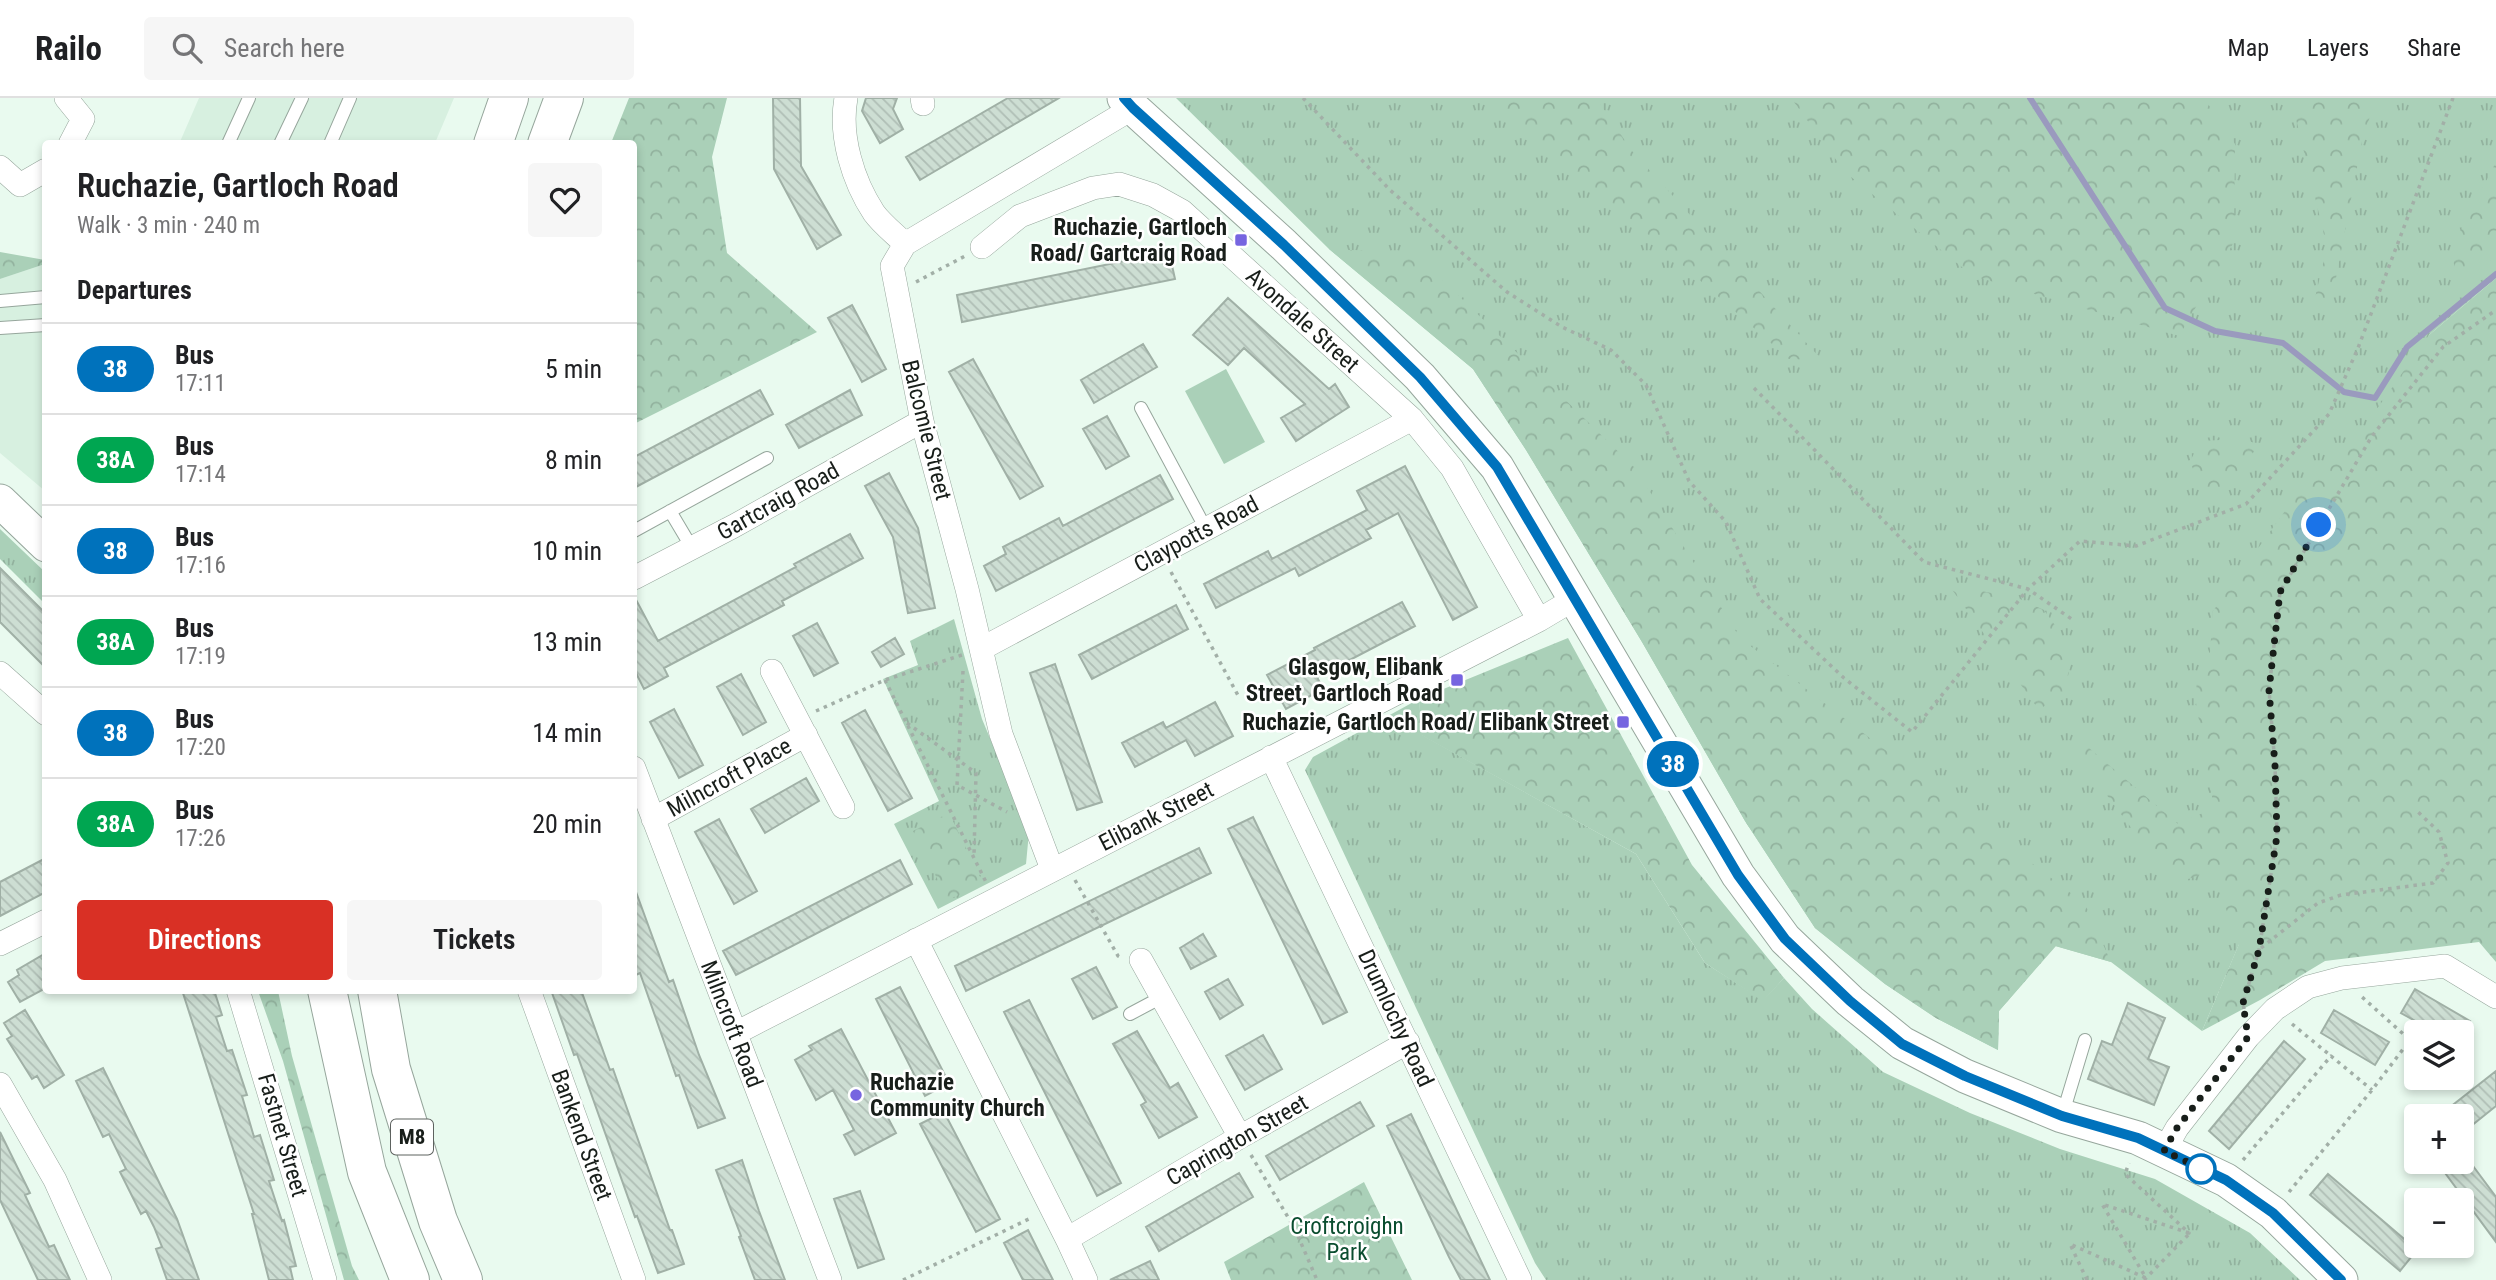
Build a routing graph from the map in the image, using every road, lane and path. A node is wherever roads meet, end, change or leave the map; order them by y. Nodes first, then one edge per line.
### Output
1 (66, 98) edge
2 (249, 98) edge
3 (302, 98) edge
4 (350, 98) edge
5 (509, 98) edge
6 (564, 98) edge
7 (846, 98) edge
8 (1303, 98) edge
9 (2453, 98) edge
10 (1128, 103) edge
11 (72, 140) edge
12 (230, 140) edge
13 (282, 140) edge
14 (332, 140) edge
15 (494, 140) edge
16 (548, 140) edge
17 (0, 167) edge
18 (42, 172) edge
19 (1004, 185) junction
20 (1020, 216) junction
21 (905, 244) junction
22 (982, 247) joint
23 (896, 292) junction
24 (42, 297) edge
25 (0, 301) edge
26 (2496, 310) edge
27 (42, 325) edge
28 (0, 328) edge
29 (1754, 388) dead end
30 (1141, 408) dead end
31 (1412, 419) junction
32 (922, 421) junction
33 (767, 458) dead end
34 (0, 501) edge
35 (670, 511) junction
36 (637, 529) edge
37 (1206, 529) junction
38 (42, 541) edge
39 (692, 548) junction
40 (1161, 553) junction
41 (637, 576) edge
42 (2028, 589) junction
43 (1576, 598) junction
44 (1539, 620) junction
45 (2073, 620) dead end
46 (973, 652) junction
47 (772, 671) dead end
48 (0, 673) edge
49 (885, 680) junction
50 (1240, 699) dead end
51 (42, 710) edge
52 (906, 722) junction
53 (801, 727) junction
54 (1271, 757) junction
55 (959, 760) junction
56 (637, 776) edge
57 (974, 794) junction
58 (843, 807) dead end
59 (2417, 811) dead end
60 (653, 819) junction
61 (1035, 827) junction
62 (974, 858) junction
63 (1059, 866) junction
64 (994, 899) junction
65 (42, 923) edge
66 (916, 940) junction
67 (0, 944) edge
68 (2259, 950) junction
69 (1141, 960) joint
70 (2342, 978) junction
71 (239, 994) edge
72 (328, 994) edge
73 (378, 994) edge
74 (530, 994) edge
75 (1162, 997) junction
76 (2496, 997) edge
77 (2275, 1009) junction
78 (1130, 1014) dead end
79 (737, 1033) junction
80 (2248, 1037) junction
81 (2085, 1040) dead end
82 (1408, 1042) junction
83 (2331, 1056) junction
84 (0, 1084) edge
85 (2372, 1090) junction
86 (2062, 1116) junction
87 (1240, 1137) junction
88 (2151, 1144) junction
89 (2226, 1180) junction
90 (1052, 1208) junction
91 (2273, 1213) junction
92 (2189, 1233) junction
93 (1067, 1239) junction
94 (2145, 1279) edge
95 (100, 1280) edge
96 (325, 1280) edge
97 (410, 1280) edge
98 (463, 1280) edge
99 (634, 1280) edge
100 (830, 1280) edge
101 (903, 1280) edge
102 (1086, 1280) edge
103 (1317, 1280) edge
104 (1520, 1280) edge
105 (2087, 1280) edge
106 (2341, 1280) edge

1 - 11 street
2 - 12 lane
3 - 13 lane
4 - 14 lane
5 - 15 highway
6 - 16 highway
7 - 21 street
8 - 42 path
9 - 42 path
10 - 19 street
10 - 43 main road
17 - 18 street
19 - 20 street
19 - 21 street
20 - 22 street, Avondale Street
20 - 31 street, Avondale Street
21 - 23 street, Balcomie Street
22 - 23 path
23 - 32 street, Balcomie Street
24 - 25 lane
26 - 68 path
27 - 28 lane
29 - 42 path
30 - 37 lane
31 - 37 street, Claypotts Road
31 - 44 street, Avondale Street
32 - 39 street, Gartcraig Road
32 - 46 street, Balcomie Street
33 - 35 lane
34 - 38 main road
35 - 36 lane
35 - 39 lane
37 - 40 street, Claypotts Road
39 - 41 street, Gartcraig Road
40 - 46 street, Claypotts Road
40 - 50 path
42 - 45 path
43 - 44 street, Elibank Street
43 - 86 main road
44 - 54 street, Elibank Street
46 - 49 path
46 - 55 path
46 - 61 street, Balcomie Street
47 - 53 street, Milncroft Place
48 - 51 street
49 - 52 path
49 - 53 path
52 - 55 path
52 - 62 path
53 - 58 street, Milncroft Place
53 - 60 street, Milncroft Place
54 - 63 street, Elibank Street
54 - 82 street, Drumlochy Road
55 - 57 path
55 - 57 path
56 - 60 street, Milncroft Road
57 - 61 path
57 - 62 path
59 - 68 path
60 - 79 street, Milncroft Road
61 - 63 street, Balcomie Street
62 - 64 path
63 - 64 street, Elibank Street
63 - 69 path
64 - 66 street, Elibank Street
65 - 67 street
66 - 79 street, Elibank Street
66 - 90 street
68 - 80 path
69 - 75 street
70 - 76 street
70 - 77 street
70 - 85 path
71 - 96 street, Fastnet Street
72 - 97 highway, M8
73 - 98 highway, M8
74 - 99 street, Bankend Street
75 - 78 lane
75 - 87 street
77 - 80 street
77 - 83 path
79 - 100 street, Milncroft Road
80 - 88 street
81 - 86 lane
82 - 87 street, Caprington Street
82 - 104 street, Drumlochy Road
83 - 85 path
83 - 89 path
84 - 95 street
85 - 91 path
86 - 88 main road
87 - 93 street, Caprington Street
87 - 103 path
88 - 89 main road
88 - 92 path
89 - 91 main road
90 - 93 street
90 - 101 path
91 - 106 main road
92 - 94 path
92 - 94 path
93 - 102 street
94 - 105 path

